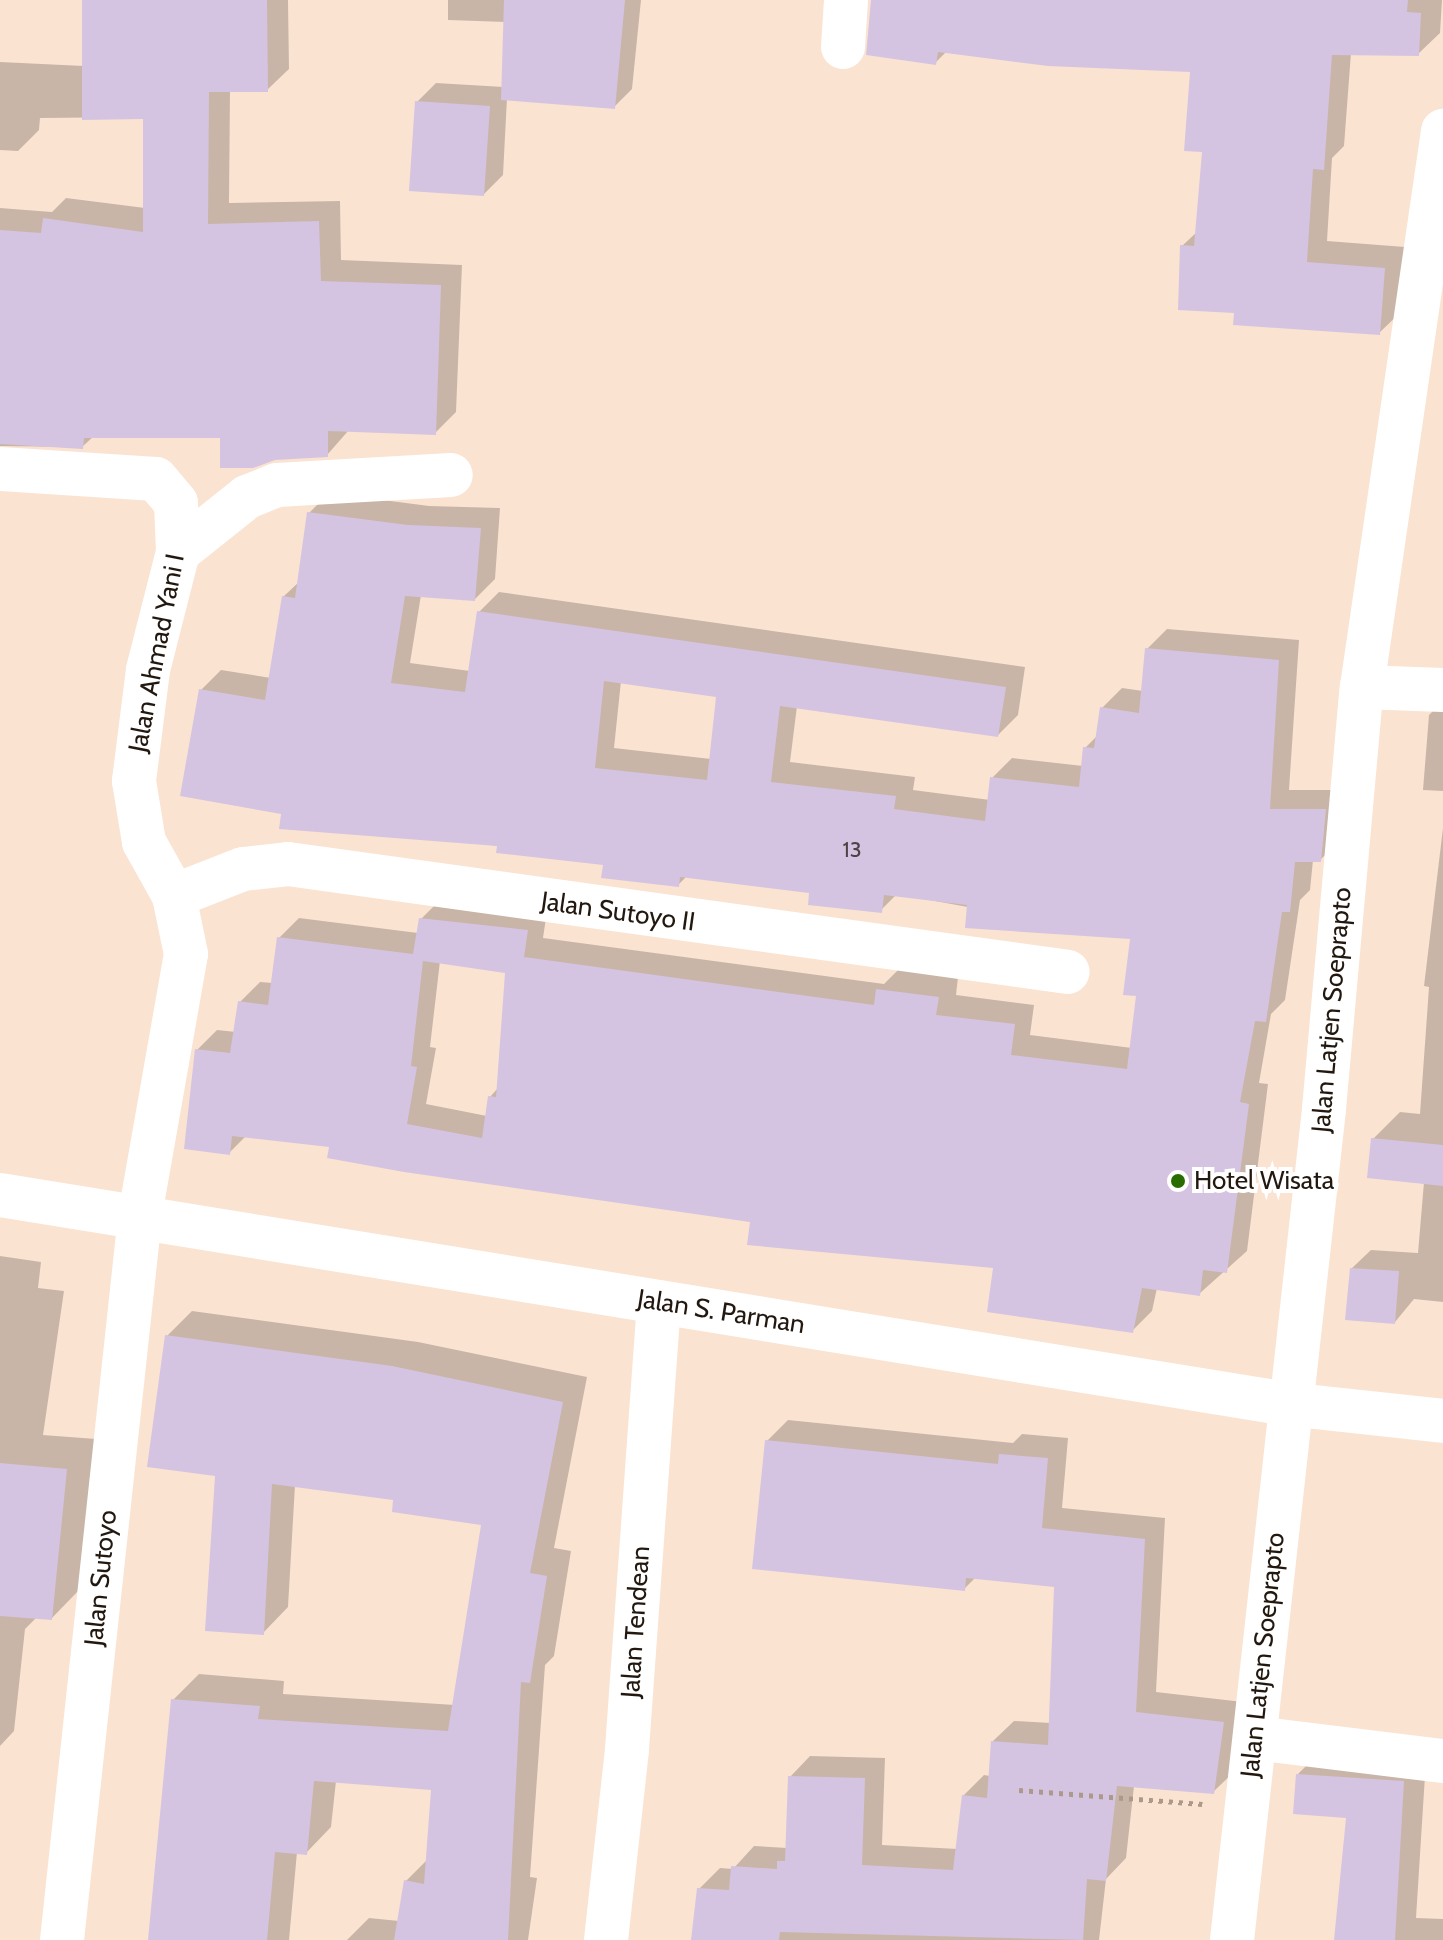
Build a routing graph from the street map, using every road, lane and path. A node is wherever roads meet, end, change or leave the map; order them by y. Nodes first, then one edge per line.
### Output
1 (846, 0) edge
2 (843, 47) dead end
3 (1443, 131) edge
4 (0, 469) edge
5 (451, 475) dead end
6 (178, 552) junction
7 (1362, 687) junction
8 (1443, 690) edge
9 (174, 896) junction
10 (1068, 972) dead end
11 (0, 1195) edge
12 (140, 1216) junction
13 (659, 1302) junction
14 (1287, 1404) junction
15 (1443, 1421) edge
16 (1255, 1738) junction
17 (1443, 1761) edge
18 (1019, 1790) dead end
19 (1247, 1807) junction
20 (62, 1940) edge
21 (606, 1940) edge
22 (1232, 1940) edge

1 - 2 street
3 - 7 street, Jalan Latjen Soeprapto
4 - 6 street, Jalan Ahmad Yani I
5 - 6 street
6 - 9 street, Jalan Ahmad Yani I
7 - 8 street
7 - 14 street, Jalan Latjen Soeprapto
9 - 10 street, Jalan Sutoyo II
9 - 12 street, Jalan Ahmad Yani I
11 - 12 street, Jalan S. Parman
12 - 13 street, Jalan S. Parman
12 - 20 street, Jalan Sutoyo
13 - 14 street, Jalan S. Parman
13 - 21 street, Jalan Tendean
14 - 15 street, Jalan S. Parman
14 - 16 street, Jalan Latjen Soeprapto
16 - 17 street
16 - 19 street, Jalan Latjen Soeprapto
18 - 19 path
19 - 22 street, Jalan Latjen Soeprapto

